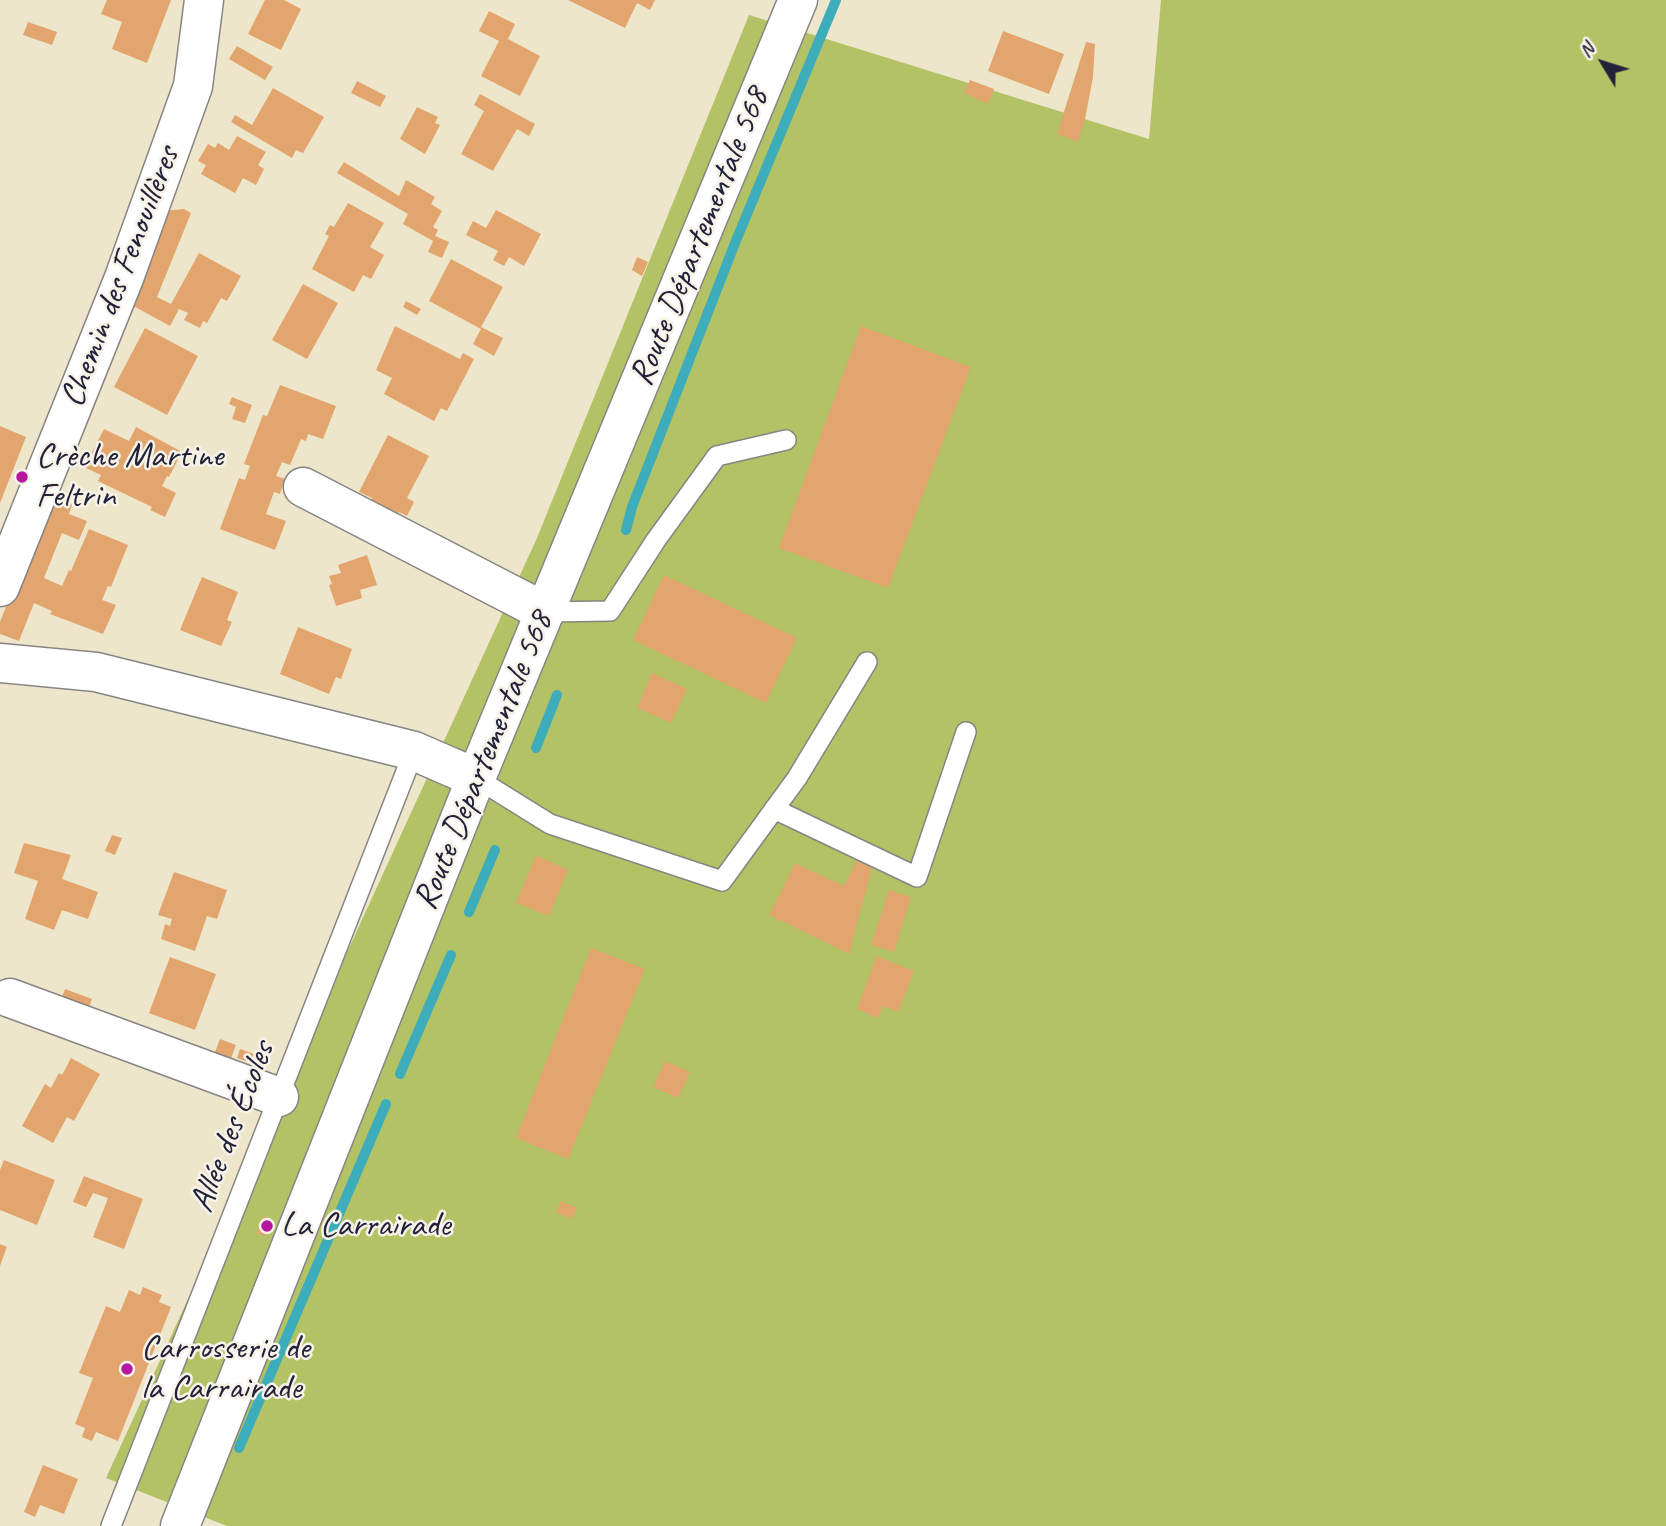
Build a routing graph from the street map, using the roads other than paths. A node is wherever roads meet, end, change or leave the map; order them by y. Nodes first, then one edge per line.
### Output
1 (204, 0) edge
2 (798, 0) edge
3 (786, 440) dead end
4 (303, 487) dead end
5 (0, 587) edge
6 (545, 612) junction
7 (0, 663) edge
8 (867, 663) dead end
9 (966, 732) dead end
10 (414, 751) junction
11 (476, 778) junction
12 (774, 809) junction
13 (10, 998) dead end
14 (279, 1097) junction
15 (111, 1526) edge
16 (180, 1526) edge

1 - 5 street, Chemin des Fenouillères
2 - 6 street, Route Départementale 568
3 - 6 lane
4 - 6 street
6 - 11 street, Route Départementale 568
7 - 10 street
8 - 12 lane
9 - 12 lane
10 - 11 street
10 - 14 lane, Allée des Écoles
11 - 12 lane
11 - 16 street, Route Départementale 568
13 - 14 street
14 - 15 lane, Allée des Écoles

